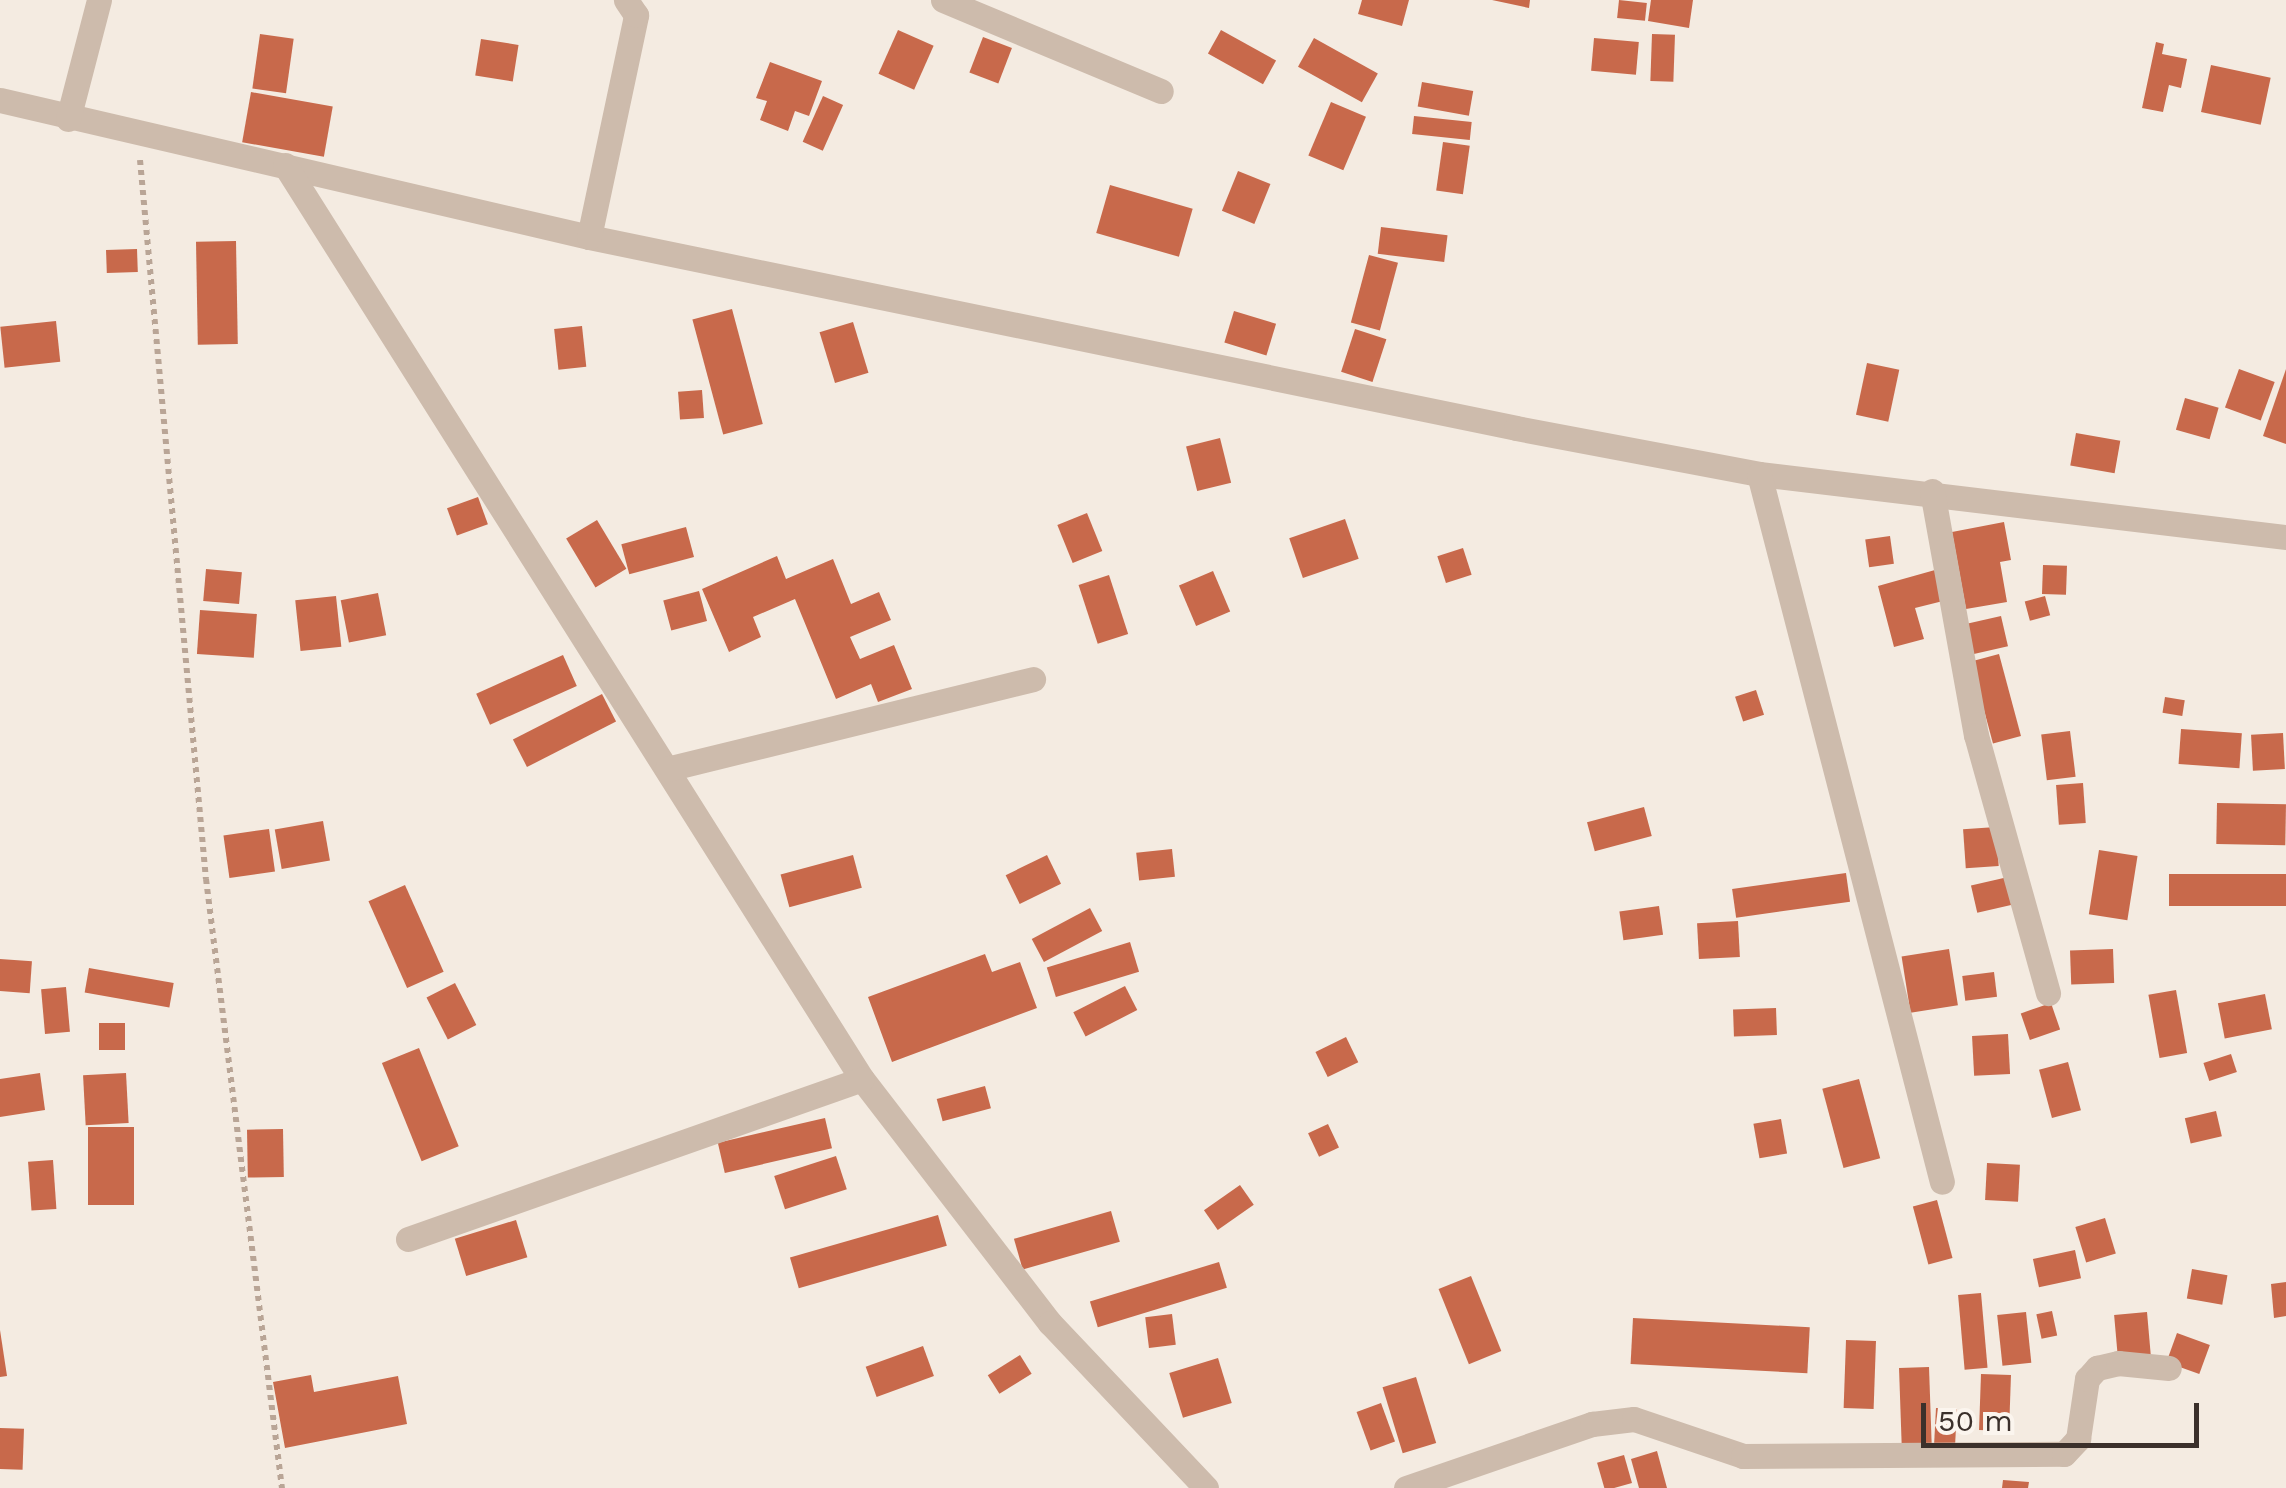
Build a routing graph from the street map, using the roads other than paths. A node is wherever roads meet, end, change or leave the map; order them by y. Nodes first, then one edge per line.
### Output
1 (99, 0) edge
2 (626, 0) edge
3 (943, 0) edge
4 (1161, 91) dead end
5 (0, 100) edge
6 (68, 119) junction
7 (284, 165) junction
8 (589, 237) junction
9 (1759, 474) junction
10 (1932, 491) junction
11 (2286, 536) edge
12 (1033, 679) dead end
13 (666, 769) junction
14 (2048, 994) dead end
15 (862, 1078) junction
16 (1942, 1182) dead end
17 (408, 1238) dead end
18 (2168, 1368) dead end
19 (1206, 1488) edge
20 (1406, 1488) edge

1 - 6 street
2 - 8 street
3 - 4 street
5 - 6 street
6 - 7 street
7 - 8 street
7 - 13 street
8 - 9 street
9 - 10 street
9 - 16 street
10 - 11 street
10 - 14 street
12 - 13 street
13 - 15 street
15 - 17 street
15 - 19 street
18 - 20 street

